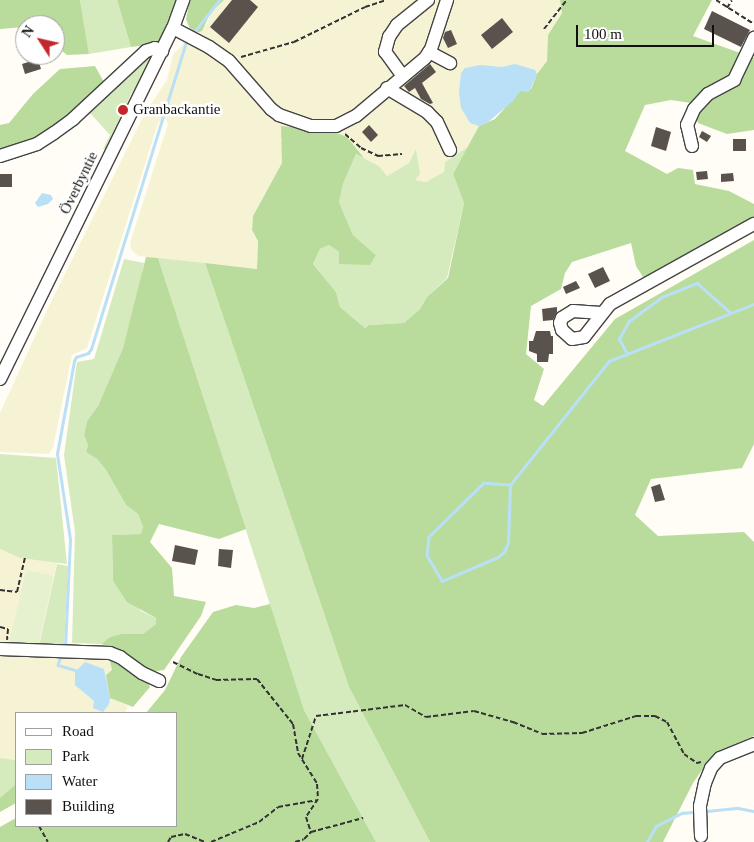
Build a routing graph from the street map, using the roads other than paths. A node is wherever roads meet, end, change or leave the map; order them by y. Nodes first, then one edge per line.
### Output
1 (183, 0) edge
2 (428, 0) edge
3 (445, 1) edge
4 (173, 28) junction
5 (754, 38) edge
6 (162, 51) junction
7 (429, 52) junction
8 (450, 63) dead end
9 (402, 75) junction
10 (387, 88) junction
11 (692, 146) dead end
12 (450, 150) dead end
13 (0, 156) edge
14 (754, 224) edge
15 (601, 313) dead end
16 (0, 379) edge
17 (3, 649) edge
18 (159, 681) dead end
19 (754, 744) edge
20 (701, 836) dead end

1 - 4 street, Överbyntie
2 - 9 street
3 - 7 street
4 - 6 street, Överbyntie
4 - 10 street
5 - 11 street
6 - 13 street
6 - 16 street, Överbyntie
7 - 8 street
7 - 9 street
9 - 10 street
10 - 12 street
14 - 15 street
17 - 18 street
19 - 20 street

